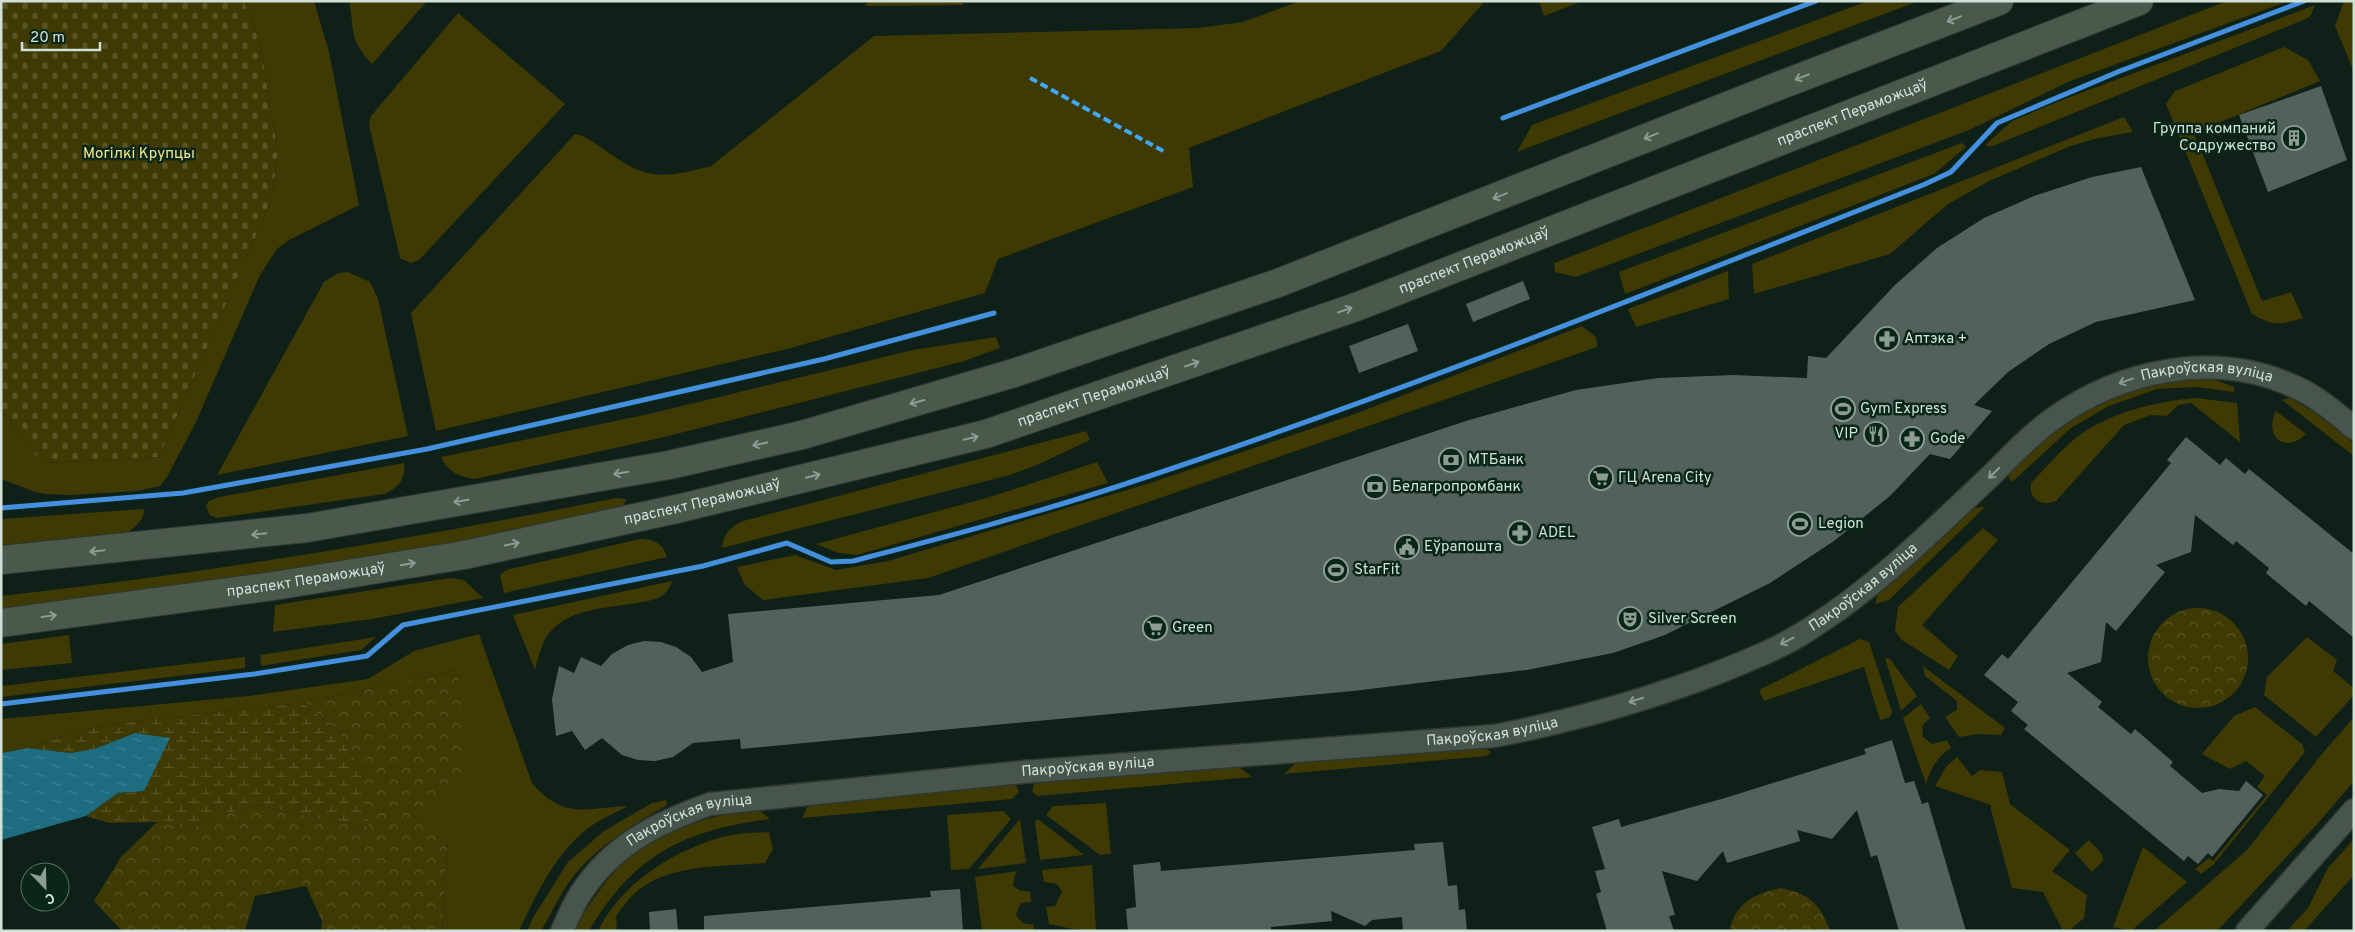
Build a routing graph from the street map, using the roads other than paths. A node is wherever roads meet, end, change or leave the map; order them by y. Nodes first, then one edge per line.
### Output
1 (1999, 1) edge
2 (2139, 1) edge
3 (2354, 428) edge
4 (1, 560) edge
5 (1, 623) edge
6 (2354, 810) edge
7 (562, 931) edge
8 (2247, 931) edge

1 -> 4 main road
5 -> 2 main road, праспект Пераможцаў
3 -> 7 street, Пакроўская вуліца
6 - 8 street

